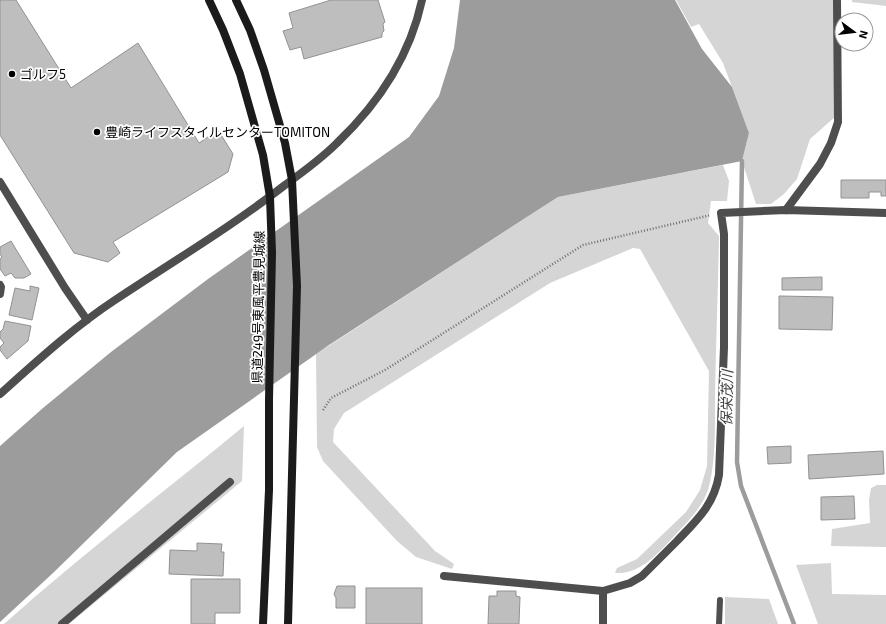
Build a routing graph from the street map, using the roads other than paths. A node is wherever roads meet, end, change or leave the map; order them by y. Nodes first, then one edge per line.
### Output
1 (209, 0) edge
2 (236, 0) edge
3 (422, 0) edge
4 (837, 0) edge
5 (292, 180) junction
6 (0, 182) edge
7 (270, 197) junction
8 (786, 210) junction
9 (886, 213) edge
10 (0, 285) edge
11 (0, 294) edge
12 (87, 320) junction
13 (0, 394) edge
14 (230, 482) dead end
15 (444, 576) dead end
16 (603, 591) junction
17 (720, 600) dead end
18 (62, 624) edge
19 (263, 624) edge
20 (288, 624) edge
21 (603, 624) edge
22 (719, 624) edge

1 - 7 main road, 県道249号東風平豊見城線
2 - 5 main road
3 - 5 street
4 - 8 street
5 - 7 street
5 - 20 main road
6 - 12 street
7 - 12 street
7 - 19 main road, 県道249号東風平豊見城線
8 - 9 street
8 - 16 street
10 - 11 street
12 - 13 street
14 - 18 street
15 - 16 street
16 - 21 street
17 - 22 lane

